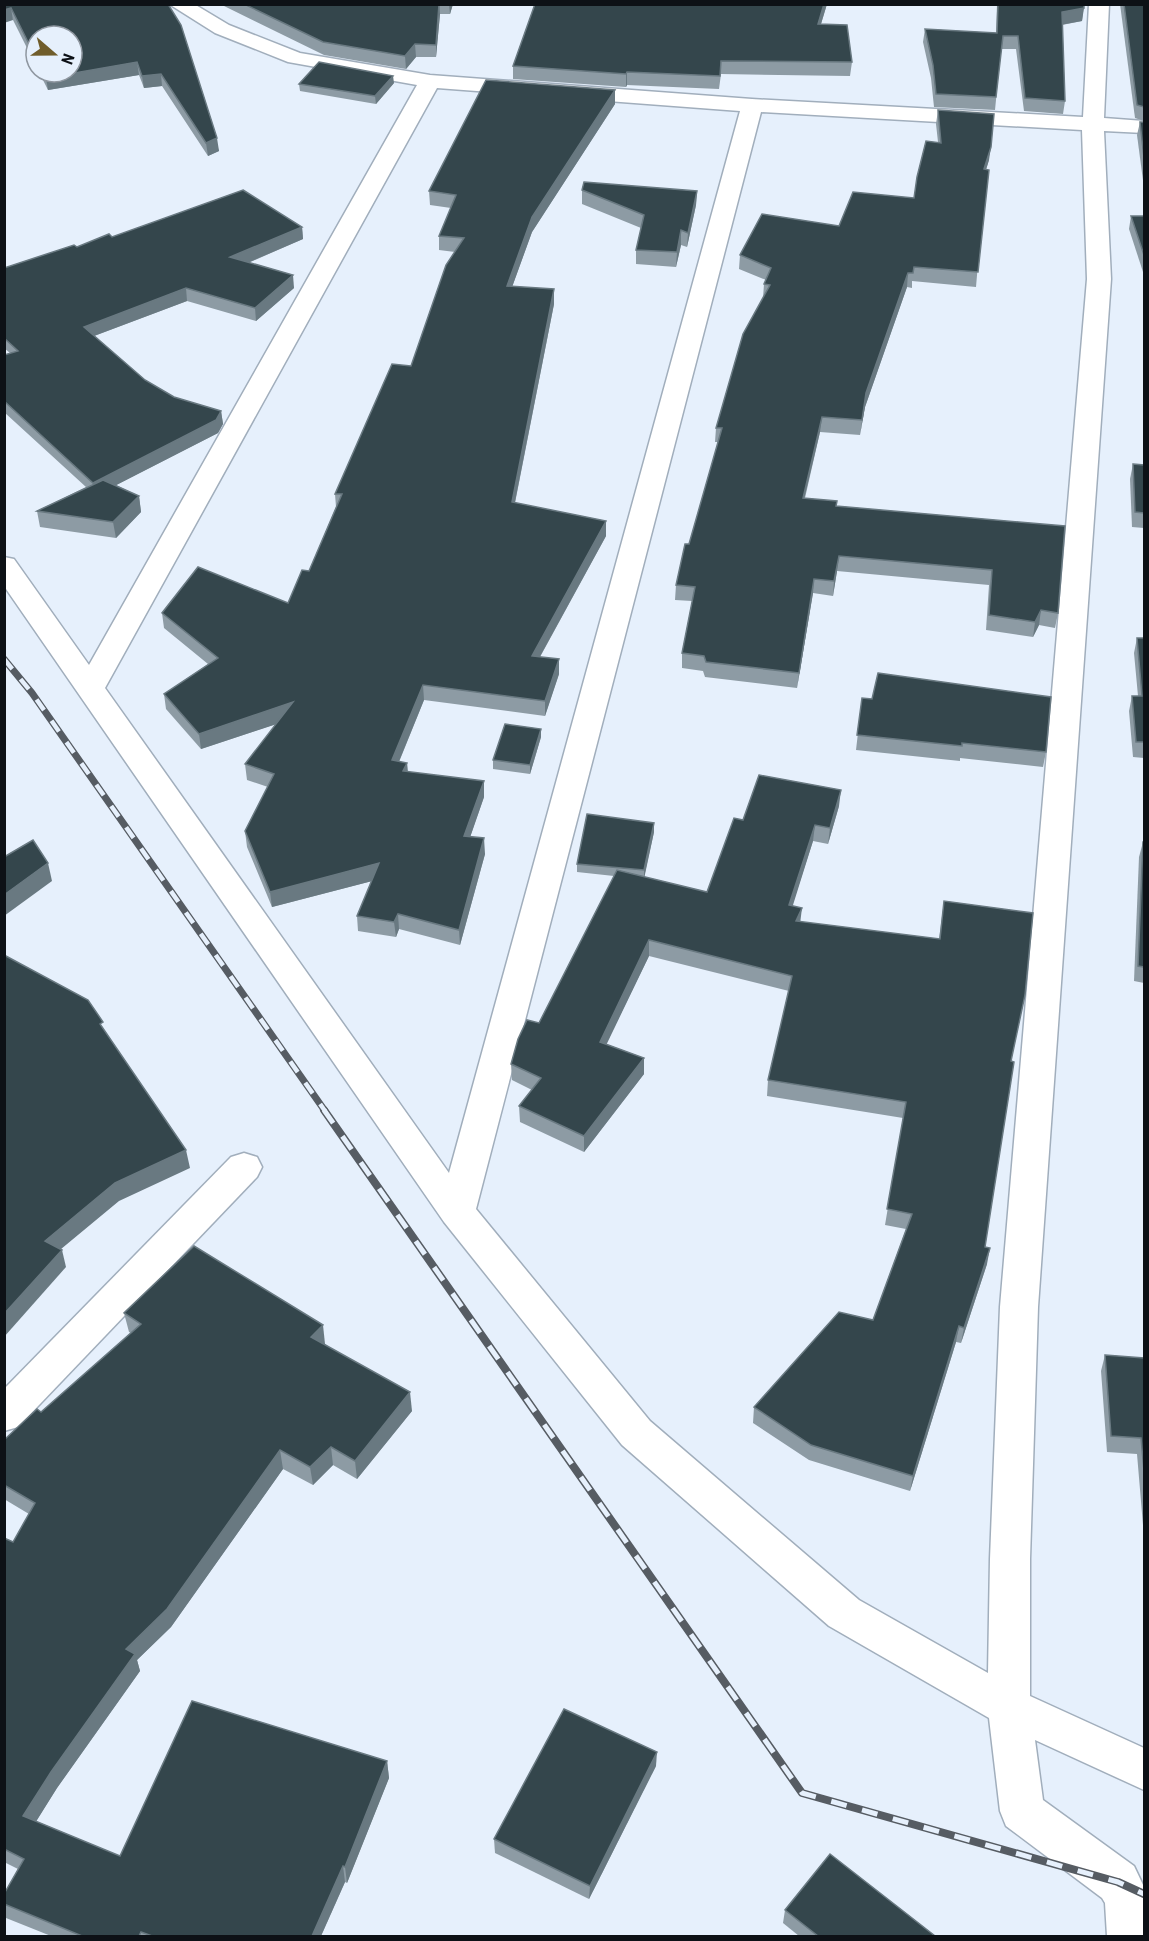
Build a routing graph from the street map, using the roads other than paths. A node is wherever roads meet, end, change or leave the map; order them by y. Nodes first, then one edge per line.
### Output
1 (179, 4) edge
2 (1099, 4) edge
3 (430, 81) junction
4 (752, 105) junction
5 (1093, 124) junction
6 (1144, 127) edge
7 (4, 565) edge
8 (91, 687) junction
9 (244, 1167) dead end
10 (457, 1212) junction
11 (4, 1415) edge
12 (1009, 1707) junction
13 (1144, 1768) edge
14 (1134, 1916) edge

1 - 3 street
2 - 5 street
3 - 4 street
3 - 8 street
4 - 5 street
4 - 10 street
5 - 6 street
5 - 12 street
7 - 8 street
8 - 10 street
9 - 11 street
10 - 12 street
12 - 13 street
12 - 14 street

